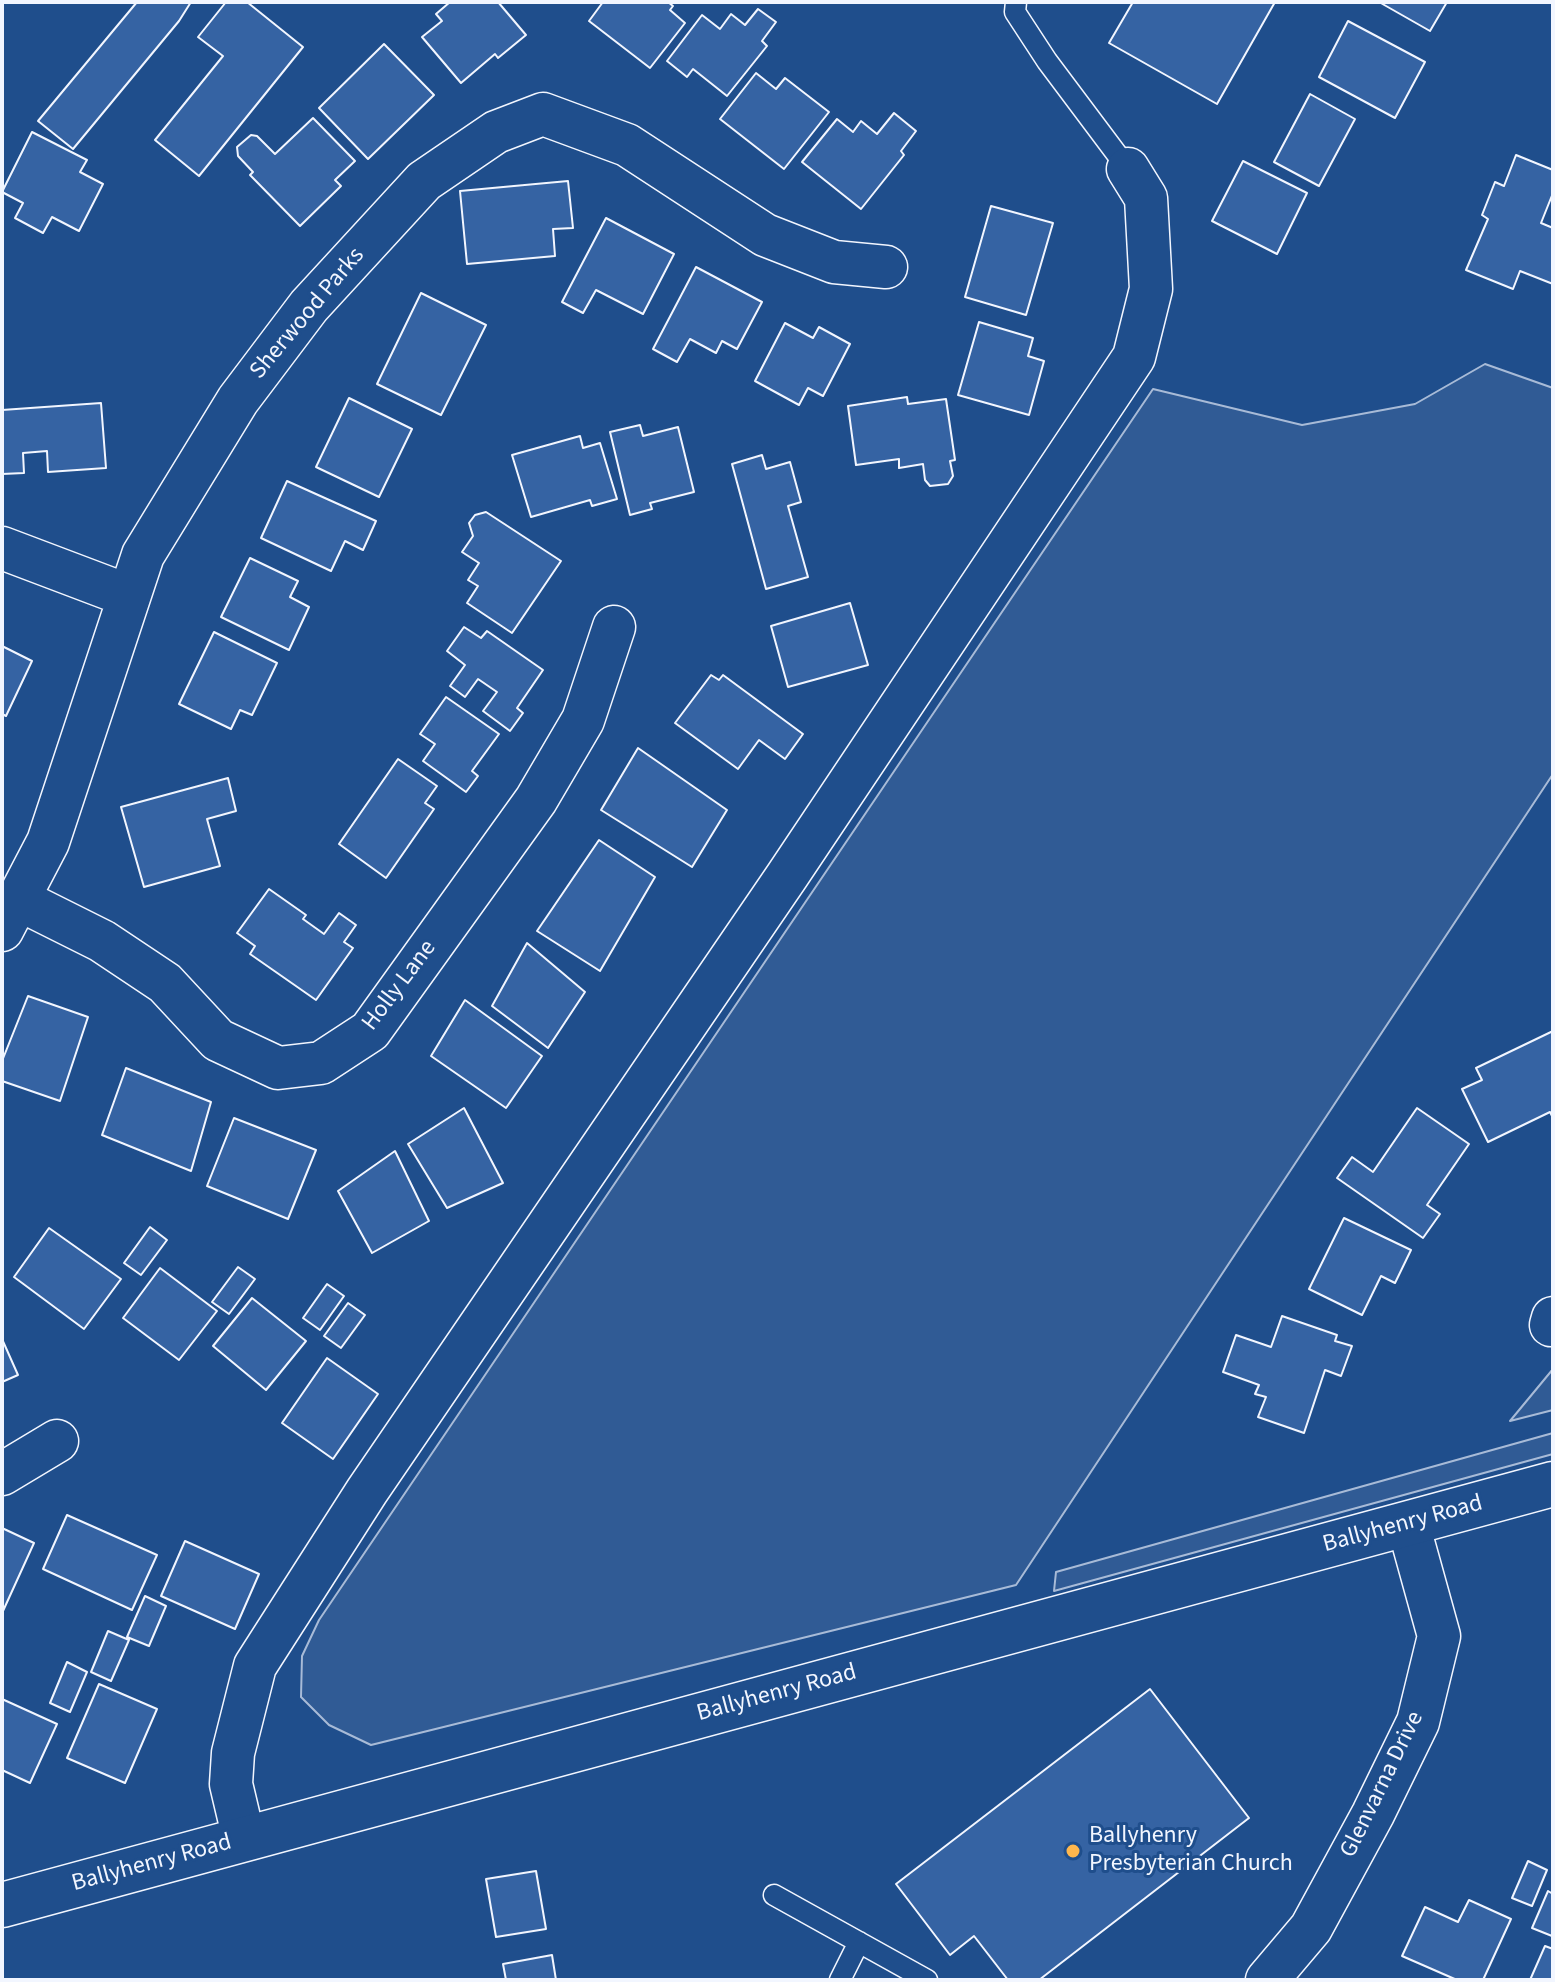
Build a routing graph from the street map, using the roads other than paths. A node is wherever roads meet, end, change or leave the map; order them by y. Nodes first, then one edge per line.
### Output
1 (1016, 2) edge
2 (1128, 169) joint
3 (886, 267) dead end
4 (2, 548) edge
5 (129, 596) junction
6 (614, 627) dead end
7 (10, 915) edge
8 (57, 1441) dead end
9 (2, 1474) edge
10 (1553, 1484) edge
11 (1408, 1524) junction
12 (244, 1839) junction
13 (774, 1895) dead end
14 (2, 1905) edge
15 (859, 1942) junction
16 (1282, 1976) edge
17 (840, 1980) edge
18 (927, 1980) edge

1 - 2 lane
2 - 12 street
3 - 5 street, Sherwood Parks
4 - 5 street
5 - 7 street, Sherwood Parks
6 - 7 street, Holly Lane
8 - 9 street
10 - 11 main road, Ballyhenry Road
11 - 12 main road, Ballyhenry Road
11 - 16 street, Glenvarna Drive
12 - 14 main road, Ballyhenry Road
13 - 15 lane
15 - 17 lane
15 - 18 lane

